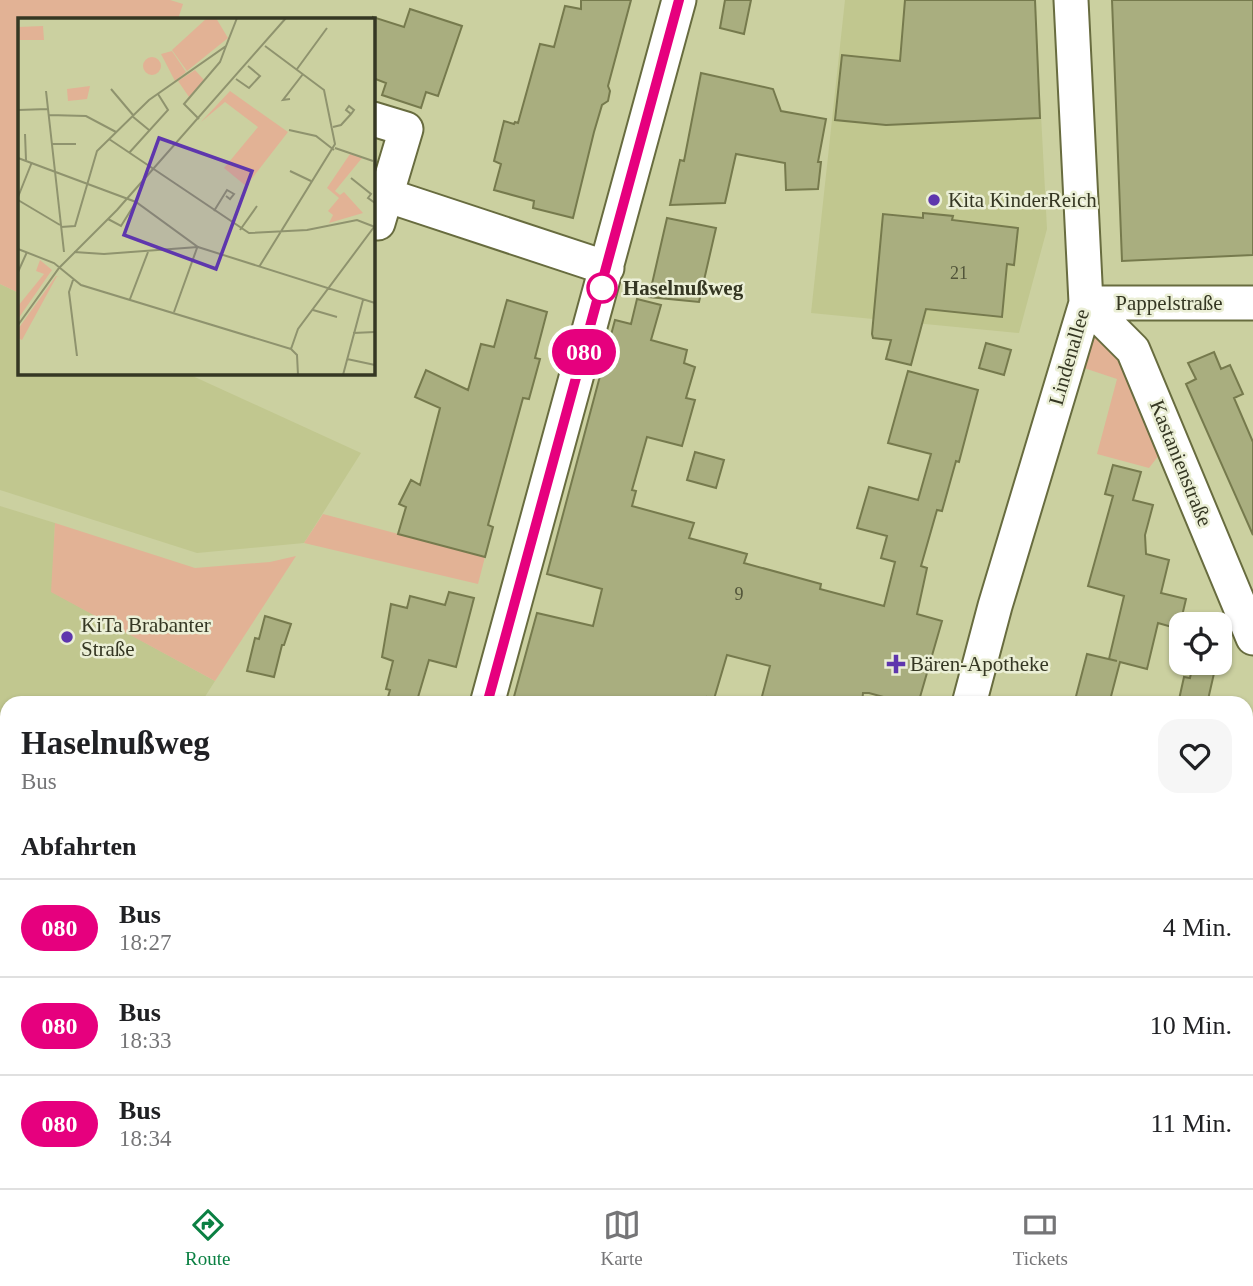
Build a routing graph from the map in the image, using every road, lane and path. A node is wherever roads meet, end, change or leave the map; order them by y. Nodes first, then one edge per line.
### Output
1 (678, 0) edge
2 (1071, 0) edge
3 (374, 120) edge
4 (379, 208) edge
5 (607, 268) junction
6 (1086, 303) junction
7 (1253, 303) edge
8 (1253, 638) edge
9 (489, 696) edge
10 (971, 696) edge

1 - 5 street
2 - 6 street, Lindenallee
3 - 4 street
4 - 5 street
5 - 9 street
6 - 7 street, Pappelstraße
6 - 8 street, Kastanienstraße
6 - 10 street, Lindenallee

